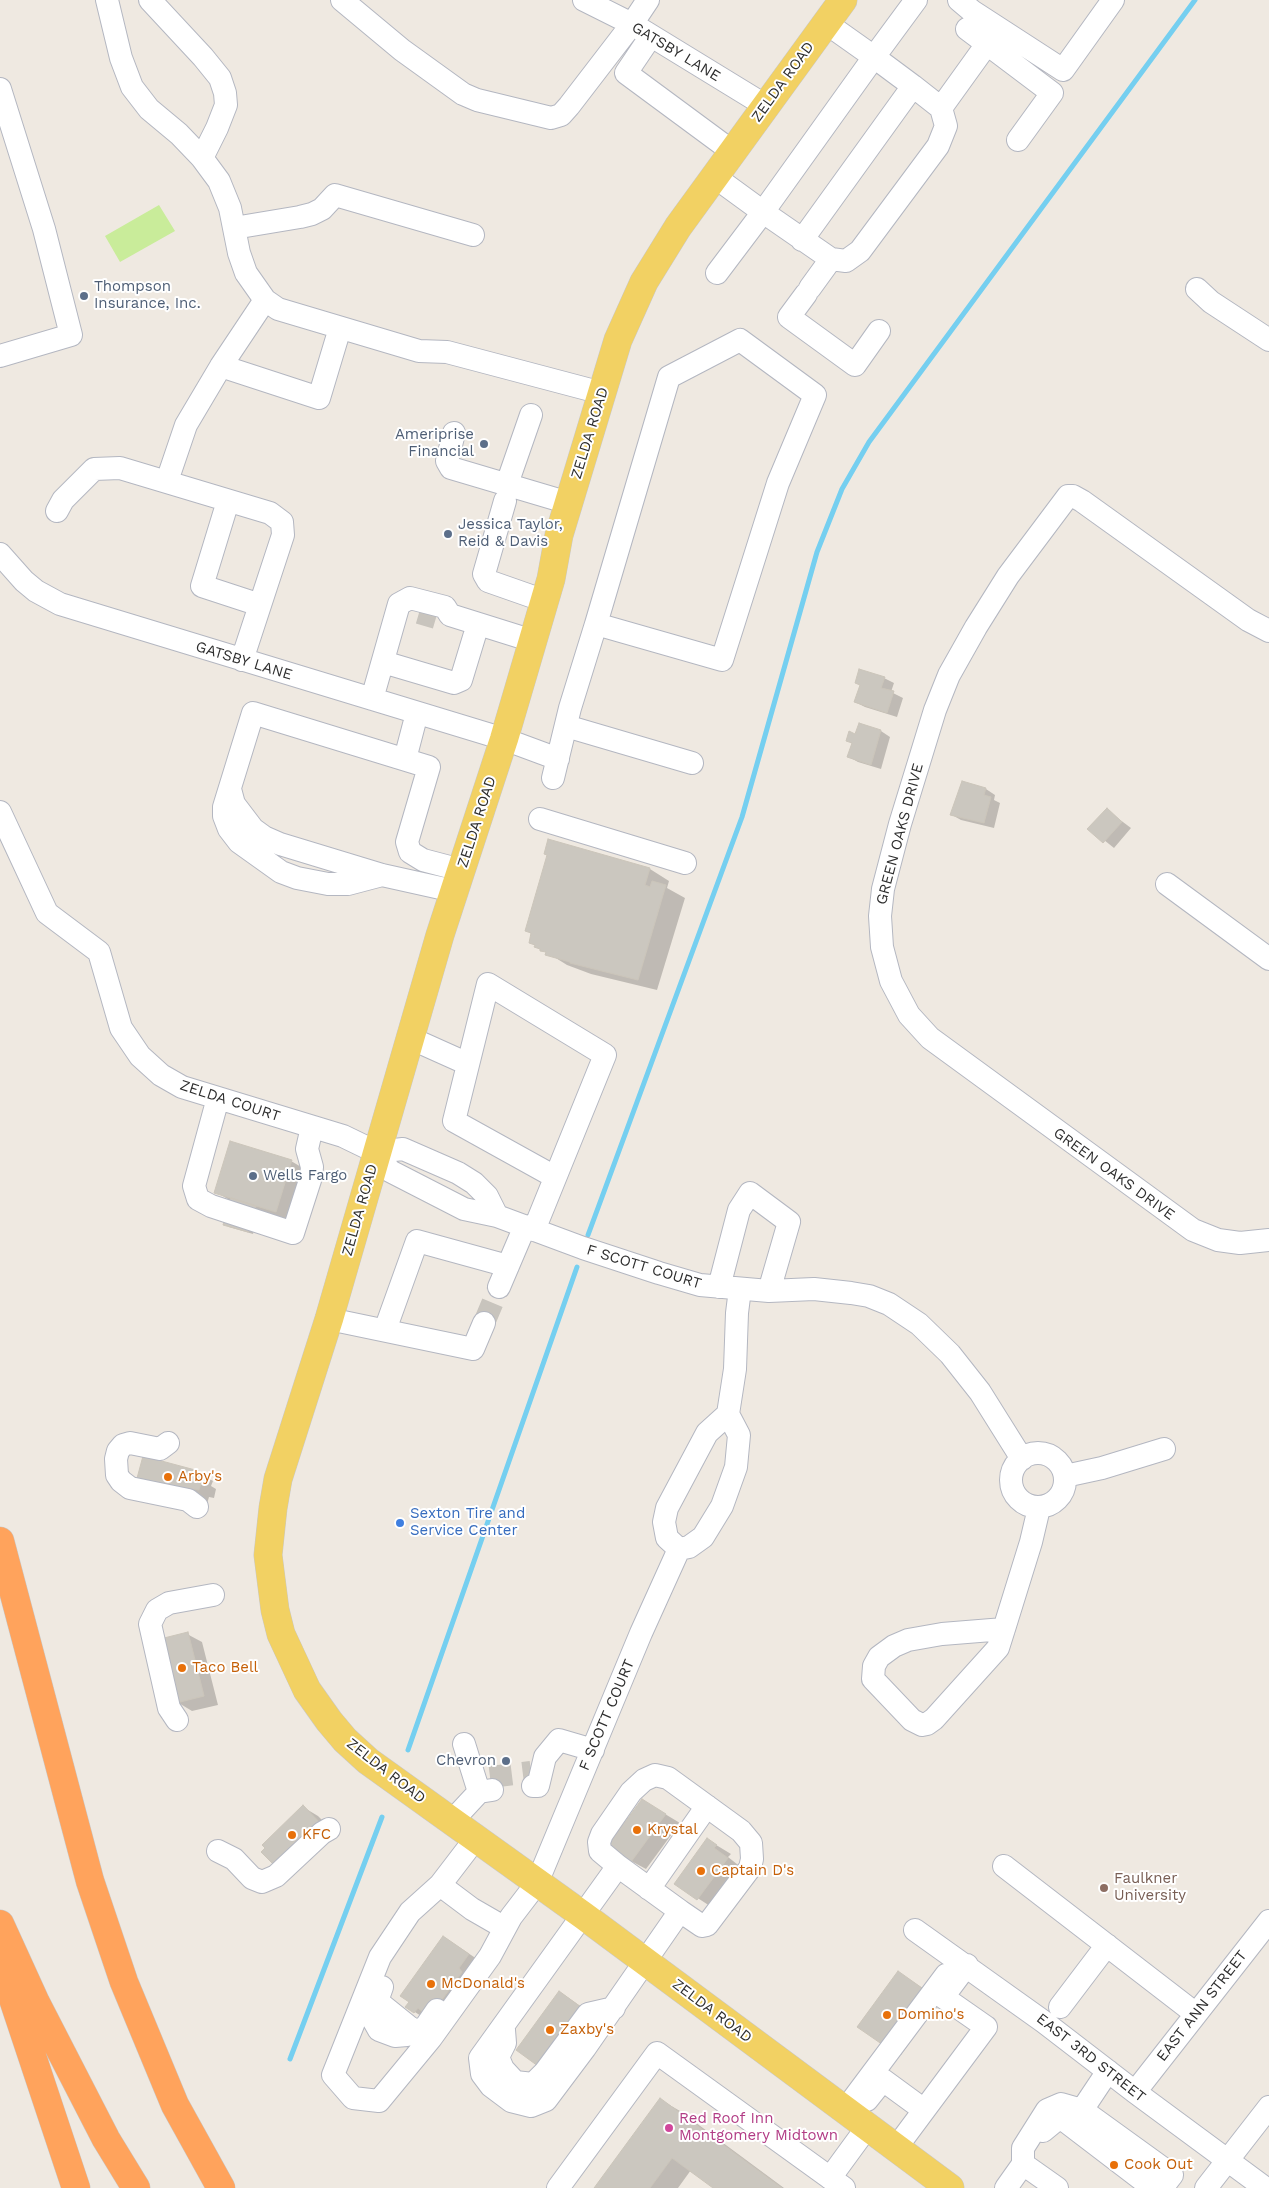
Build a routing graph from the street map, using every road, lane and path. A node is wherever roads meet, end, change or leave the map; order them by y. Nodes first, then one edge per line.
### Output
1 (107, 0) edge
2 (150, 0) edge
3 (342, 0) edge
4 (584, 0) edge
5 (648, 0) edge
6 (843, 0) edge
7 (916, 0) edge
8 (959, 0) edge
9 (1113, 0) edge
10 (826, 23) junction
11 (632, 24) junction
12 (967, 30) dead end
13 (651, 36) junction
14 (987, 44) junction
15 (874, 57) junction
16 (913, 86) junction
17 (0, 89) edge
18 (766, 106) junction
19 (941, 108) junction
20 (1018, 140) dead end
21 (733, 152) junction
22 (202, 158) junction
23 (715, 177) junction
24 (763, 212) junction
25 (234, 228) junction
26 (473, 235) dead end
27 (802, 240) junction
28 (831, 260) junction
29 (717, 273) dead end
30 (1197, 288) dead end
31 (265, 300) junction
32 (340, 328) junction
33 (879, 331) dead end
34 (1269, 340) edge
35 (0, 356) edge
36 (221, 366) junction
37 (602, 393) junction
38 (530, 415) dead end
39 (454, 433) dead end
40 (167, 481) junction
41 (506, 492) junction
42 (228, 501) junction
43 (569, 503) junction
44 (58, 511) dead end
45 (0, 554) edge
46 (545, 600) junction
47 (260, 605) junction
48 (478, 624) junction
49 (596, 624) junction
50 (1269, 631) edge
51 (533, 641) junction
52 (242, 660) junction
53 (383, 662) junction
54 (372, 700) junction
55 (417, 713) junction
56 (566, 726) junction
57 (504, 739) junction
58 (404, 759) junction
59 (692, 763) dead end
60 (0, 812) edge
61 (540, 820) dead end
62 (685, 863) dead end
63 (458, 881) junction
64 (1167, 884) dead end
65 (1269, 959) edge
66 (410, 1038) junction
67 (468, 1064) junction
68 (218, 1098) junction
69 (312, 1127) junction
70 (376, 1152) junction
71 (555, 1177) junction
72 (529, 1228) junction
73 (1269, 1240) edge
74 (508, 1266) junction
75 (499, 1287) tunnel mouth
76 (729, 1288) junction
77 (769, 1292) junction
78 (329, 1319) junction
79 (484, 1323) tunnel mouth
80 (385, 1330) junction
81 (728, 1414) junction
82 (168, 1443) dead end
83 (1164, 1449) dead end
84 (1022, 1459) junction
85 (1065, 1476) junction
86 (197, 1508) dead end
87 (1038, 1508) junction
88 (0, 1541) edge
89 (679, 1549) junction
90 (213, 1595) dead end
91 (1004, 1629) junction
92 (177, 1720) dead end
93 (593, 1750) junction
94 (536, 1769) tunnel mouth
95 (480, 1773) dead end
96 (707, 1806) junction
97 (452, 1821) junction
98 (329, 1830) dead end
99 (476, 1838) junction
100 (218, 1851) dead end
101 (618, 1866) junction
102 (1004, 1866) dead end
103 (537, 1883) junction
104 (649, 1889) junction
105 (432, 1892) junction
106 (680, 1911) junction
107 (584, 1916) junction
108 (1269, 1921) edge
109 (0, 1924) edge
110 (505, 1928) junction
111 (915, 1930) dead end
112 (1107, 1945) junction
113 (490, 1956) junction
114 (0, 1960) edge
115 (644, 1960) junction
116 (962, 1962) junction
117 (1060, 2007) dead end
118 (1196, 2014) junction
119 (1108, 2072) junction
120 (1135, 2092) junction
121 (1269, 2107) edge
122 (924, 2110) junction
123 (1082, 2110) junction
124 (856, 2118) junction
125 (896, 2148) junction
126 (1023, 2156) junction
127 (1226, 2160) junction
128 (837, 2183) edge
129 (940, 2185) edge
130 (76, 2188) edge
131 (136, 2188) edge
132 (222, 2188) edge
133 (558, 2188) edge
134 (1006, 2188) edge
135 (1057, 2188) edge
136 (1153, 2188) edge
137 (1162, 2188) edge
138 (1206, 2188) edge
139 (1266, 2188) edge

1 - 22 street
2 - 22 street
3 - 11 street
4 - 11 street, GATSBY LANE
5 - 11 street
6 - 10 main road, ZELDA ROAD
7 - 15 street
8 - 9 street
10 - 15 street
10 - 18 main road, ZELDA ROAD
11 - 13 street, GATSBY LANE
12 - 14 street
13 - 18 street, GATSBY LANE
13 - 21 street
14 - 19 street
14 - 20 street
15 - 16 street
15 - 24 street
16 - 19 street
16 - 27 street
17 - 35 street
18 - 21 main road, ZELDA ROAD
19 - 28 street
21 - 23 main road, ZELDA ROAD
22 - 25 street
23 - 24 street
23 - 37 main road, ZELDA ROAD
24 - 27 street
24 - 29 street
25 - 26 street
25 - 31 street
27 - 28 street
28 - 33 street
30 - 34 street
31 - 32 street
31 - 36 street
32 - 36 street
32 - 37 street
36 - 40 street
37 - 43 main road, ZELDA ROAD
38 - 41 street
39 - 41 street
40 - 42 street
40 - 44 street
41 - 43 street
41 - 46 street
42 - 47 street
42 - 47 street
43 - 46 main road, ZELDA ROAD
45 - 52 street, GATSBY LANE
46 - 51 main road, ZELDA ROAD
47 - 52 street
48 - 51 street
48 - 53 street
48 - 53 street
49 - 49 street
49 - 56 street
50 - 73 street, GREEN OAKS DRIVE
51 - 57 main road, ZELDA ROAD
52 - 54 street, GATSBY LANE
53 - 54 street
54 - 55 street, GATSBY LANE
55 - 57 street, GATSBY LANE
55 - 58 street
56 - 57 street, GATSBY LANE
56 - 59 street
57 - 63 main road, ZELDA ROAD
58 - 63 street
58 - 63 street
60 - 68 street, ZELDA COURT
61 - 62 street
63 - 66 main road, ZELDA ROAD
64 - 65 street
66 - 67 street
66 - 70 main road, ZELDA ROAD
67 - 71 street
67 - 71 street
68 - 69 street, ZELDA COURT
68 - 69 street
69 - 70 street, ZELDA COURT
70 - 72 street, F SCOTT COURT
70 - 78 main road, ZELDA ROAD
71 - 72 street
72 - 74 street
72 - 76 street, F SCOTT COURT
74 - 75 street
74 - 80 street
76 - 77 street, F SCOTT COURT
76 - 77 street
76 - 81 street
77 - 84 street, F SCOTT COURT
78 - 80 street
78 - 97 main road, ZELDA ROAD
79 - 80 street
81 - 89 street
81 - 89 street
82 - 86 street
83 - 85 street
84 - 85 street
84 - 87 street
85 - 87 street
87 - 91 street
88 - 132 highway
89 - 93 street, F SCOTT COURT
90 - 92 street
91 - 91 street
93 - 94 street
93 - 103 street, F SCOTT COURT
95 - 97 street
96 - 101 street
96 - 104 street
96 - 106 street
97 - 99 main road, ZELDA ROAD
98 - 100 street
99 - 103 main road, ZELDA ROAD
99 - 105 street
101 - 104 street
101 - 107 street
102 - 112 street
103 - 107 main road, ZELDA ROAD
103 - 110 street, F SCOTT COURT
104 - 106 street
105 - 110 street
105 - 113 street
105 - 113 street, F SCOTT COURT
106 - 115 street
107 - 115 main road, ZELDA ROAD
107 - 115 street
108 - 118 street, EAST ANN STREET
109 - 131 highway
110 - 113 street, F SCOTT COURT
111 - 116 street, EAST 3RD STREET
112 - 117 street
112 - 118 street
114 - 130 highway
115 - 124 main road, ZELDA ROAD
116 - 119 street, EAST 3RD STREET
116 - 122 street
116 - 124 street
118 - 120 street, EAST ANN STREET
119 - 120 street, EAST 3RD STREET
119 - 123 street
120 - 127 street, EAST 3RD STREET
121 - 127 street
122 - 124 street
122 - 125 street
123 - 126 street
123 - 137 street
124 - 125 main road, ZELDA ROAD
124 - 128 street
125 - 129 main road, ZELDA ROAD
126 - 134 street
126 - 135 street
126 - 136 street
127 - 138 street
127 - 139 street, EAST 3RD STREET
128 - 133 street

